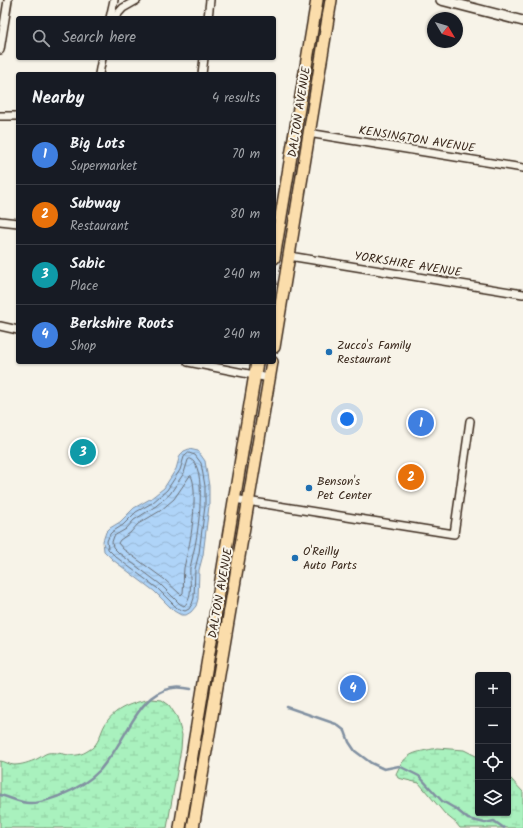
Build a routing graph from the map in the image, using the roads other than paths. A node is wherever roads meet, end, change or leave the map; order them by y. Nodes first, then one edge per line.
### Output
1 (8, 0) edge
2 (114, 0) edge
3 (137, 0) edge
4 (210, 0) edge
5 (317, 0) edge
6 (331, 0) edge
7 (441, 0) edge
8 (110, 16) edge
9 (116, 16) edge
10 (208, 16) edge
11 (523, 21) edge
12 (0, 50) edge
13 (102, 60) edge
14 (204, 60) edge
15 (99, 72) edge
16 (202, 72) edge
17 (0, 116) edge
18 (16, 116) edge
19 (308, 133) junction
20 (523, 168) edge
21 (0, 221) edge
22 (16, 223) edge
23 (276, 246) edge
24 (289, 256) junction
25 (523, 294) edge
26 (0, 326) edge
27 (16, 330) edge
28 (276, 335) edge
29 (198, 364) edge
30 (257, 364) edge
31 (272, 364) edge
32 (255, 376) junction
33 (269, 378) junction
34 (470, 421) dead end
35 (234, 499) junction
36 (248, 501) junction
37 (180, 828) edge
38 (193, 828) edge

1 - 12 street
2 - 8 street
3 - 9 street
4 - 10 street
5 - 23 main road, DALTON AVENUE
6 - 19 main road, DALTON AVENUE
7 - 11 street
13 - 15 street
14 - 16 street
17 - 18 street
19 - 20 street, KENSINGTON AVENUE
19 - 24 main road, DALTON AVENUE
21 - 22 street
24 - 25 street, YORKSHIRE AVENUE
24 - 28 main road, DALTON AVENUE
26 - 27 street
29 - 32 street
30 - 32 main road, DALTON AVENUE
31 - 33 main road, DALTON AVENUE
32 - 33 street
32 - 35 main road, DALTON AVENUE
33 - 36 main road, DALTON AVENUE
34 - 36 street
35 - 36 street
35 - 37 main road, DALTON AVENUE
36 - 38 main road, DALTON AVENUE

